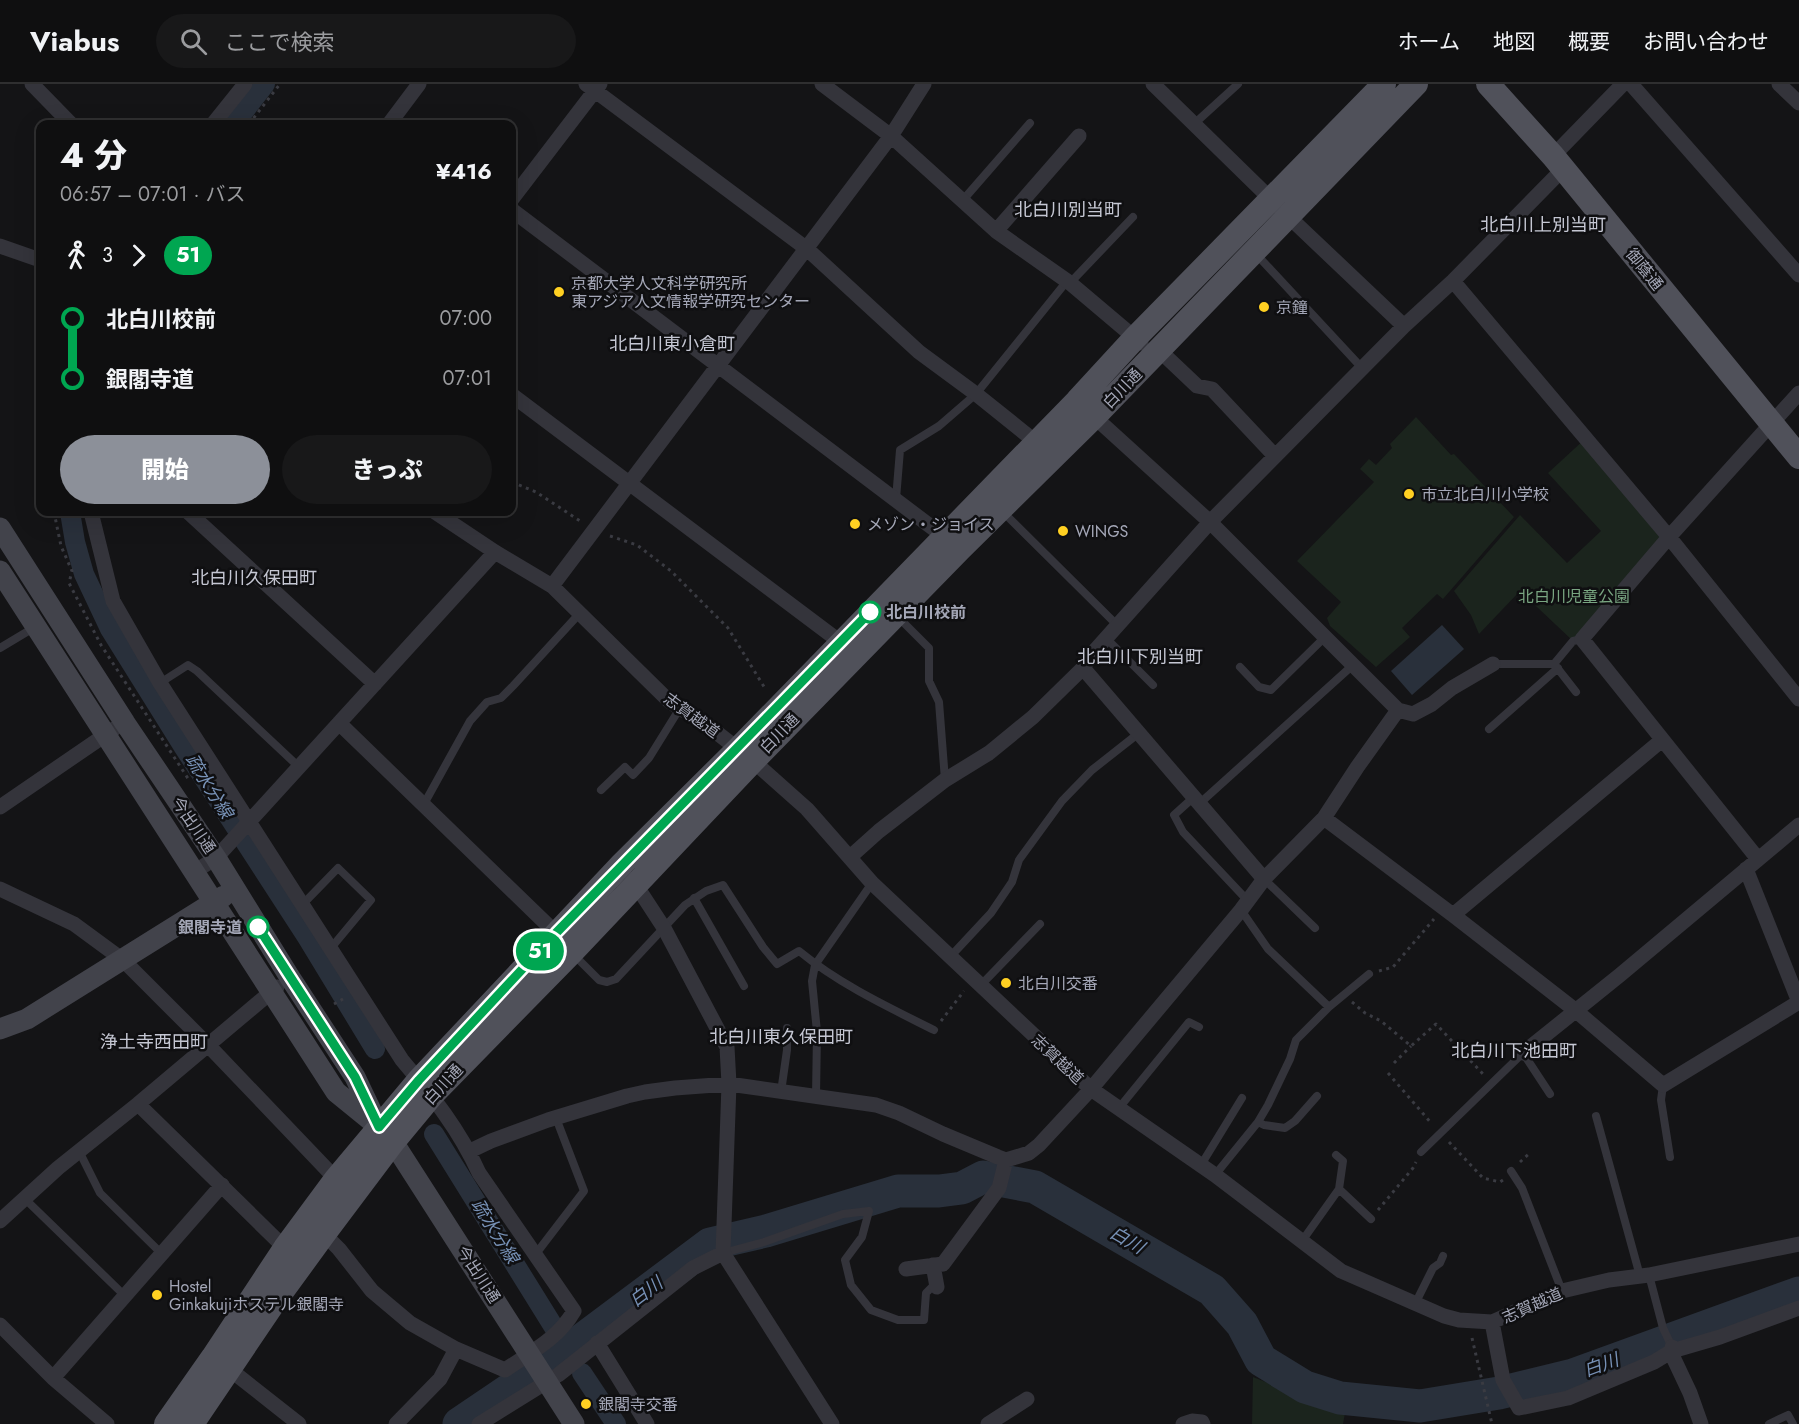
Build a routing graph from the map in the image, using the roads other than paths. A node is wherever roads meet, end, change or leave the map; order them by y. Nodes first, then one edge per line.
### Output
1 (32, 84) edge
2 (245, 84) edge
3 (419, 84) edge
4 (822, 84) edge
5 (924, 84) edge
6 (1238, 84) edge
7 (1384, 84) edge
8 (1416, 84) edge
9 (1488, 84) edge
10 (1623, 84) edge
11 (1631, 84) edge
12 (1779, 84) edge
13 (593, 86) edge
14 (1160, 86) edge
15 (1799, 103) edge
16 (67, 120) edge
17 (216, 120) edge
18 (395, 120) edge
19 (1030, 123) dead end
20 (1194, 123) junction
21 (891, 136) junction
22 (1079, 136) dead end
23 (1558, 163) junction
24 (516, 193) edge
25 (963, 200) junction
26 (1280, 208) junction
27 (516, 213) edge
28 (1133, 217) dead end
29 (996, 231) junction
30 (0, 246) edge
31 (807, 249) junction
32 (1254, 252) junction
33 (36, 259) edge
34 (1799, 275) edge
35 (1453, 281) junction
36 (1068, 282) junction
37 (1404, 326) junction
38 (1135, 338) junction
39 (1157, 353) junction
40 (718, 366) junction
41 (1362, 368) junction
42 (1799, 393) edge
43 (976, 394) junction
44 (516, 398) edge
45 (1085, 409) junction
46 (1772, 424) junction
47 (1045, 450) junction
48 (1275, 456) junction
49 (1799, 457) edge
50 (629, 484) junction
51 (896, 501) junction
52 (1000, 509) junction
53 (92, 516) edge
54 (192, 516) edge
55 (441, 516) edge
56 (1210, 522) junction
57 (0, 528) edge
58 (1669, 537) junction
59 (952, 543) junction
60 (495, 552) junction
61 (0, 571) edge
62 (552, 586) junction
63 (580, 613) junction
64 (896, 614) junction
65 (1117, 625) junction
66 (36, 626) junction
67 (1325, 637) junction
68 (1106, 638) junction
69 (1582, 639) junction
70 (0, 648) edge
71 (849, 648) junction
72 (1493, 664) joint
73 (1353, 665) junction
74 (1556, 666) junction
75 (1240, 667) dead end
76 (1083, 668) junction
77 (160, 683) junction
78 (375, 684) junction
79 (1153, 685) dead end
80 (1576, 692) dead end
81 (1799, 699) edge
82 (680, 708) junction
83 (1398, 710) junction
84 (125, 723) junction
85 (339, 723) junction
86 (1489, 729) dead end
87 (1139, 734) junction
88 (106, 735) junction
89 (1662, 740) junction
90 (745, 755) junction
91 (299, 767) junction
92 (945, 780) junction
93 (601, 790) dead end
94 (1197, 800) junction
95 (424, 804) junction
96 (0, 807) edge
97 (1324, 818) junction
98 (248, 823) junction
99 (1799, 825) edge
100 (850, 857) junction
101 (216, 858) junction
102 (622, 864) junction
103 (1752, 864) junction
104 (194, 872) junction
105 (1264, 879) junction
106 (872, 882) junction
107 (636, 884) junction
108 (0, 889) edge
109 (234, 889) junction
110 (694, 898) junction
111 (213, 902) junction
112 (302, 905) junction
113 (1244, 905) junction
114 (1449, 911) junction
115 (1040, 924) dead end
116 (664, 928) junction
117 (1315, 928) dead end
118 (556, 933) junction
119 (331, 948) junction
120 (572, 952) junction
121 (950, 957) junction
122 (123, 960) junction
123 (815, 965) junction
124 (1369, 974) road end
125 (289, 976) junction
126 (978, 982) junction
127 (744, 986) dead end
128 (271, 991) junction
129 (1799, 1002) edge
130 (1329, 1007) junction
131 (1575, 1010) junction
132 (788, 1028) dead end
133 (1199, 1028) dead end
134 (0, 1029) edge
135 (934, 1030) road end
136 (208, 1045) junction
137 (1523, 1053) junction
138 (729, 1084) junction
139 (1663, 1085) junction
140 (426, 1088) junction
141 (1091, 1089) junction
142 (781, 1092) junction
143 (1550, 1094) dead end
144 (816, 1095) junction
145 (1317, 1096) dead end
146 (1242, 1098) dead end
147 (138, 1104) junction
148 (1119, 1108) junction
149 (1596, 1116) dead end
150 (556, 1118) junction
151 (1258, 1122) junction
152 (386, 1135) junction
153 (79, 1151) junction
154 (470, 1151) junction
155 (1421, 1152) road end
156 (1336, 1155) dead end
157 (1670, 1156) dead end
158 (1005, 1164) junction
159 (1201, 1165) junction
160 (1511, 1172) road end
161 (1215, 1175) junction
162 (336, 1179) junction
163 (222, 1185) junction
164 (1339, 1189) junction
165 (24, 1198) junction
166 (1371, 1219) road end
167 (0, 1221) edge
168 (324, 1234) junction
169 (1302, 1241) junction
170 (1799, 1244) edge
171 (285, 1248) junction
172 (723, 1250) junction
173 (162, 1254) junction
174 (535, 1256) junction
175 (1443, 1256) dead end
176 (933, 1265) junction
177 (906, 1269) dead end
178 (1645, 1275) junction
179 (937, 1284) joint
180 (1562, 1291) junction
181 (125, 1296) junction
182 (1415, 1304) junction
183 (1799, 1308) edge
184 (1492, 1322) junction
185 (0, 1325) edge
186 (597, 1343) junction
187 (456, 1349) junction
188 (1672, 1349) junction
189 (221, 1363) junction
190 (539, 1368) junction
191 (53, 1378) junction
192 (1028, 1399) dead end
193 (107, 1424) edge
194 (166, 1424) edge
195 (192, 1424) edge
196 (299, 1424) edge
197 (396, 1424) edge
198 (479, 1424) edge
199 (574, 1424) edge
200 (647, 1424) edge
201 (832, 1424) edge
202 (988, 1424) edge
203 (1183, 1424) edge
204 (1203, 1424) edge
205 (1701, 1424) edge
206 (1769, 1424) edge
207 (1793, 1424) edge

1 - 16 street
2 - 17 street
3 - 18 street
4 - 21 street
5 - 21 street
6 - 20 lane
7 - 26 main road, 白川通
8 - 26 main road, 白川通
9 - 23 main road, 御蔭通
10 - 23 street
11 - 34 street
12 - 15 street
13 - 24 street
13 - 31 street
14 - 20 street
19 - 25 lane
20 - 26 street
21 - 25 street
21 - 31 street
22 - 29 street
23 - 35 street
23 - 46 main road, 御蔭通
25 - 29 street
26 - 32 main road, 白川通
26 - 37 street
26 - 38 main road, 白川通
27 - 40 street
28 - 36 lane
29 - 36 street
30 - 33 street
31 - 40 street
31 - 43 street
32 - 39 main road, 白川通
32 - 41 lane
35 - 37 street
35 - 58 street
36 - 38 street
36 - 43 lane
37 - 41 street
38 - 39 street
38 - 45 main road, 白川通
39 - 45 main road, 白川通
39 - 48 street
40 - 50 street
40 - 51 street
41 - 48 street
42 - 46 street
43 - 47 street
43 - 51 lane
44 - 50 street
45 - 47 main road, 白川通
45 - 56 street
46 - 49 main road, 御蔭通
46 - 58 street
47 - 52 main road, 白川通
47 - 59 main road, 白川通
48 - 56 street
50 - 62 street
50 - 71 street
51 - 59 street
52 - 59 main road, 白川通
52 - 65 lane
53 - 77 street
54 - 78 street
55 - 60 street, 志賀越道
56 - 65 street
56 - 67 street
57 - 84 main road, 今出川通
58 - 69 street
58 - 81 street
59 - 64 main road, 白川通
59 - 71 main road, 白川通
60 - 62 street, 志賀越道
60 - 78 street
61 - 66 main road, 今出川通
62 - 63 street, 志賀越道
63 - 82 street, 志賀越道
63 - 95 lane
64 - 71 main road, 白川通
64 - 92 lane
65 - 68 street
66 - 70 lane
66 - 88 main road, 今出川通
67 - 73 street
67 - 75 lane
68 - 76 street
68 - 79 lane
69 - 74 lane
69 - 89 street
71 - 90 main road, 白川通
71 - 90 main road, 白川通
72 - 74 lane
72 - 83 street
73 - 83 street
73 - 94 lane
74 - 80 lane
74 - 86 lane
76 - 87 street
76 - 92 street
77 - 91 lane
77 - 98 street
78 - 85 street
82 - 90 street, 志賀越道
82 - 93 lane
83 - 97 street
84 - 88 street
84 - 101 main road, 今出川通
85 - 91 street
85 - 95 street
87 - 94 street
87 - 121 lane
88 - 96 street
88 - 104 main road, 今出川通
89 - 103 street
89 - 114 street
90 - 100 street, 志賀越道
90 - 102 main road, 白川通
90 - 107 main road, 白川通
91 - 98 street
92 - 100 street
94 - 105 street
94 - 113 lane
95 - 118 street
97 - 105 street
97 - 114 street
98 - 101 street
98 - 112 street
99 - 103 street
100 - 106 street, 志賀越道
101 - 104 street
101 - 109 main road, 今出川通
102 - 107 street
102 - 118 main road, 白川通
103 - 129 street
103 - 131 street
104 - 111 main road, 今出川通
105 - 113 street
105 - 117 lane
106 - 121 street, 志賀越道
106 - 123 lane
107 - 116 street
107 - 120 main road, 白川通
108 - 122 street
109 - 111 main road
109 - 125 main road, 今出川通
110 - 116 lane
110 - 123 lane
110 - 127 lane
111 - 122 main road
111 - 128 main road, 今出川通
112 - 119 street
112 - 119 lane
113 - 130 lane
113 - 141 street
114 - 131 street
115 - 126 lane
116 - 120 lane
116 - 138 street
118 - 120 street
118 - 140 main road, 白川通
119 - 140 street
120 - 140 main road, 白川通
121 - 126 street, 志賀越道
122 - 134 main road
122 - 136 street
123 - 135 lane
123 - 144 lane
124 - 130 lane
125 - 128 street
125 - 152 main road, 今出川通
126 - 141 street, 志賀越道
128 - 136 street
128 - 152 main road, 今出川通
129 - 139 street
130 - 151 lane
131 - 137 street
131 - 139 street
132 - 142 lane
133 - 148 lane
136 - 147 street
136 - 162 street
137 - 143 lane
137 - 155 lane
138 - 142 street
138 - 150 street
138 - 172 street
139 - 157 lane
140 - 152 main road, 白川通
140 - 154 street
141 - 148 street, 志賀越道
141 - 158 street
142 - 144 street
144 - 158 street
145 - 151 lane
146 - 159 lane
147 - 153 street
147 - 163 street
148 - 159 street, 志賀越道
149 - 178 lane
150 - 154 street
150 - 174 lane
151 - 161 lane
152 - 162 main road, 白川通
152 - 168 main road, 白川通
152 - 190 main road, 今出川通
153 - 165 street
153 - 173 lane
154 - 174 street
156 - 164 lane
158 - 176 street
159 - 161 street, 志賀越道
160 - 180 lane
161 - 169 street, 志賀越道
162 - 171 main road, 白川通
163 - 171 street
163 - 173 street
164 - 166 lane
164 - 169 lane
165 - 167 street
165 - 181 lane
168 - 187 street
168 - 189 main road, 白川通
169 - 182 street, 志賀越道
170 - 178 street, 志賀越道
171 - 189 main road, 白川通
172 - 179 lane
172 - 186 street
172 - 201 street
173 - 181 street
174 - 190 street
175 - 182 lane
176 - 177 street
176 - 179 street
178 - 180 street, 志賀越道
178 - 188 lane
180 - 184 street, 志賀越道
181 - 191 street
182 - 184 street, 志賀越道
183 - 188 street
184 - 188 street
185 - 191 street
186 - 190 street
186 - 200 street
187 - 190 street
187 - 197 street
188 - 205 street
189 - 194 main road, 白川通
189 - 195 main road, 白川通
189 - 196 street
190 - 198 street
190 - 199 main road, 今出川通
191 - 193 street
192 - 202 street
203 - 204 street
206 - 207 lane

